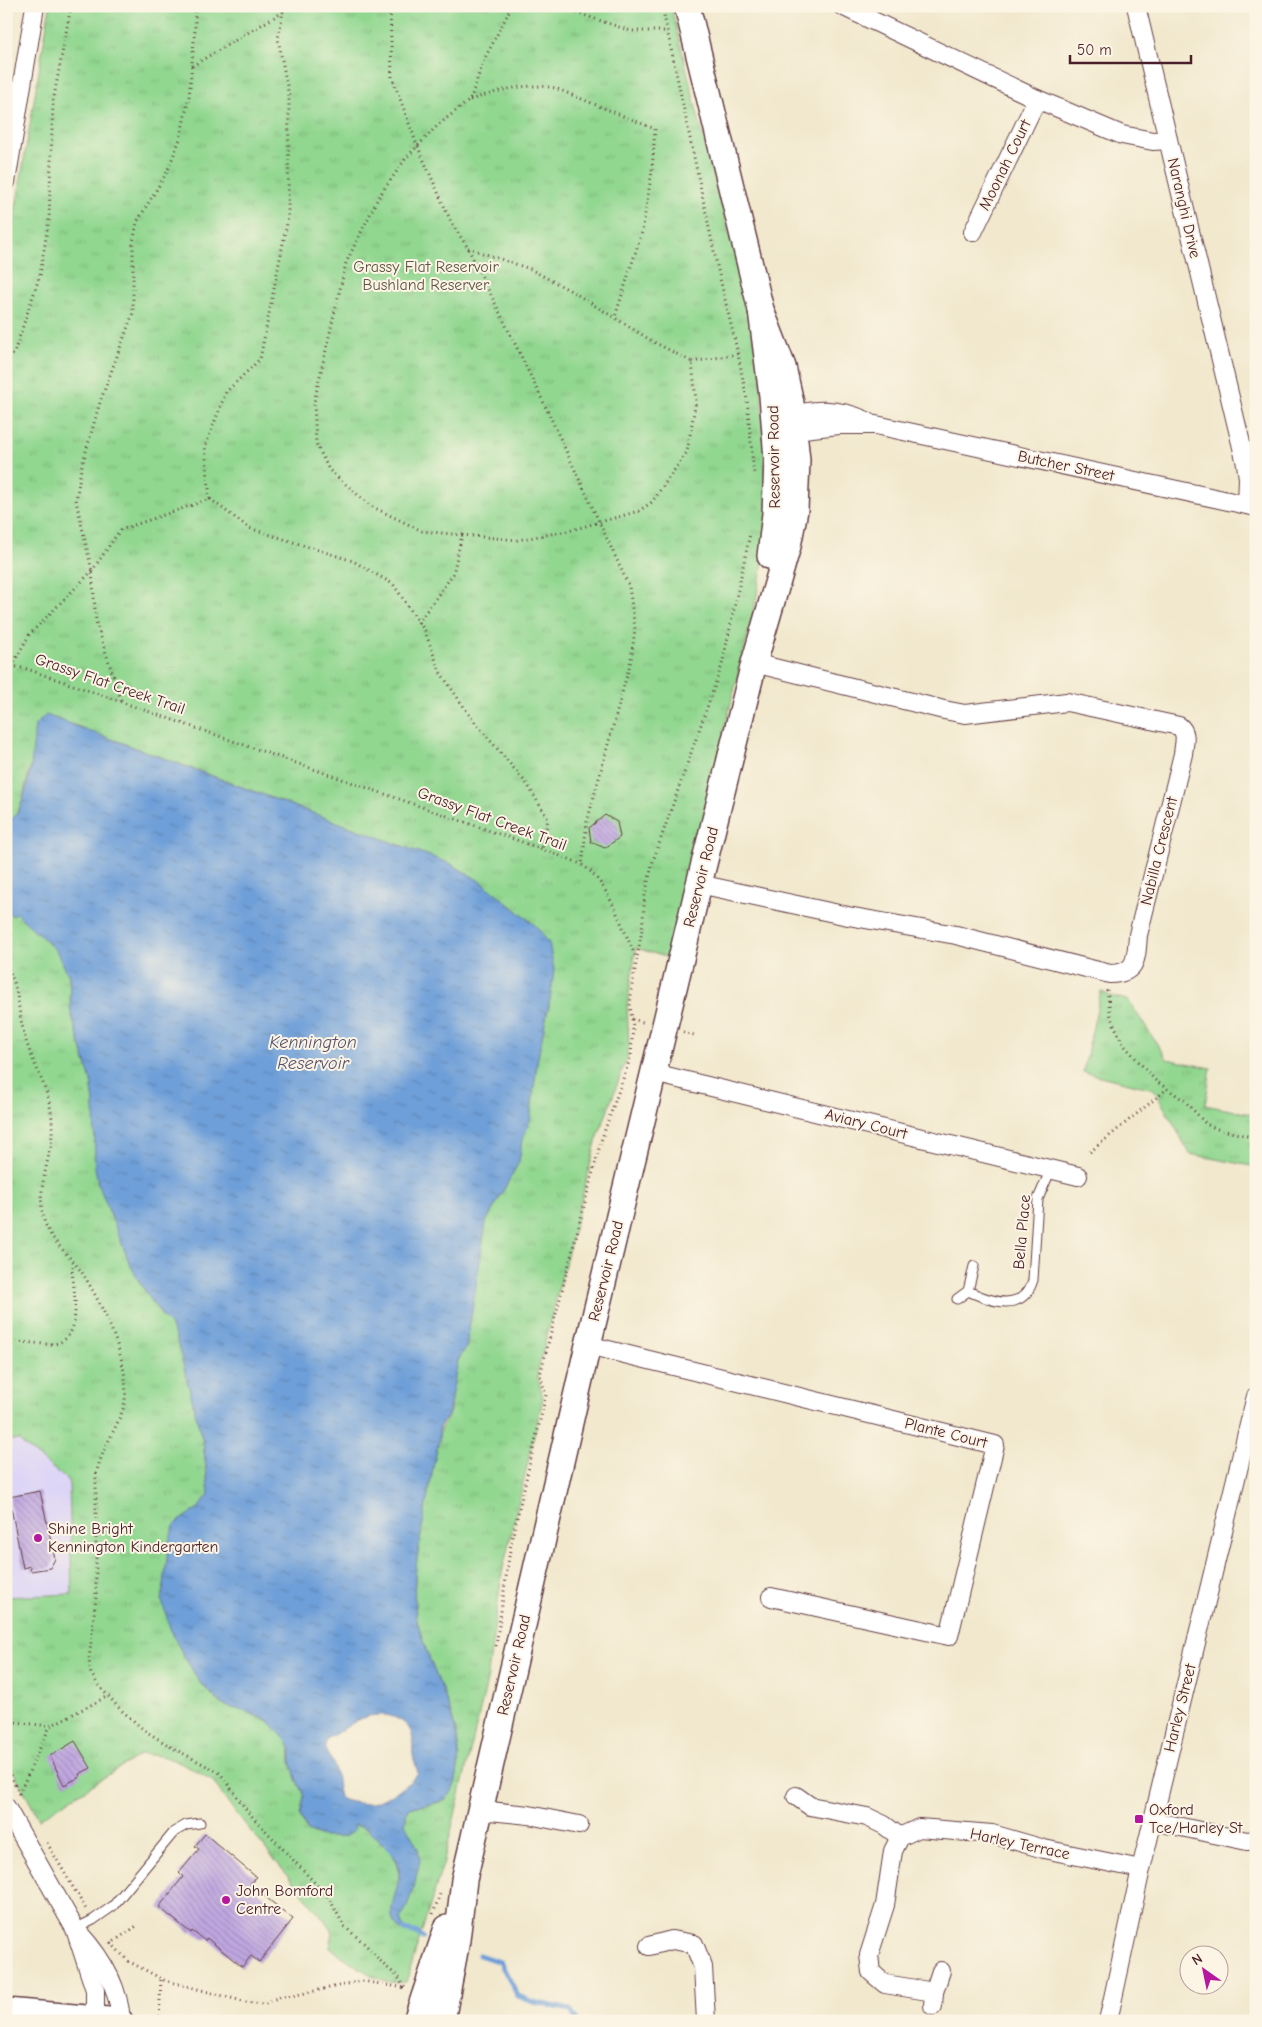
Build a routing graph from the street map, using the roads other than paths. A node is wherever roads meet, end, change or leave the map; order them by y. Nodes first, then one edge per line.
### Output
1 (35, 6) edge
2 (842, 6) edge
3 (1136, 6) edge
4 (689, 16) edge
5 (1037, 99) junction
6 (1168, 140) junction
7 (6, 182) edge
8 (973, 232) dead end
9 (787, 423) junction
10 (1252, 506) edge
11 (754, 662) junction
12 (699, 884) junction
13 (654, 1073) junction
14 (1051, 1169) junction
15 (1078, 1176) dead end
16 (974, 1266) dead end
17 (968, 1291) junction
18 (957, 1299) dead end
19 (588, 1346) junction
20 (1256, 1396) edge
21 (1251, 1441) edge
22 (771, 1598) dead end
23 (796, 1796) dead end
24 (15, 1804) edge
25 (480, 1810) junction
26 (1153, 1821) junction
27 (200, 1824) dead end
28 (579, 1825) dead end
29 (900, 1837) junction
30 (1256, 1840) edge
31 (1141, 1869) junction
32 (453, 1884) junction
33 (75, 1929) junction
34 (649, 1946) dead end
35 (941, 1971) dead end
36 (6, 2011) edge
37 (94, 2019) junction
38 (120, 2021) edge
39 (416, 2021) edge
40 (442, 2021) edge
41 (706, 2021) edge
42 (1108, 2021) edge

1 - 7 street
2 - 5 street, Naranghi Drive
3 - 6 street
4 - 9 main road, Reservoir Road
5 - 6 street, Naranghi Drive
5 - 8 street, Moonah Court
6 - 10 street, Naranghi Drive
9 - 10 street, Butcher Street
9 - 11 main road, Reservoir Road
11 - 12 main road, Reservoir Road
11 - 12 street, Nabilla Crescent
12 - 13 main road, Reservoir Road
13 - 14 street, Aviary Court
13 - 19 main road, Reservoir Road
14 - 15 street, Aviary Court
14 - 17 lane, Bella Place
16 - 17 lane
17 - 18 lane
19 - 22 street, Plante Court
19 - 25 main road, Reservoir Road
20 - 21 street, Harley Street
21 - 26 street, Harley Street
23 - 29 street
24 - 33 street
25 - 28 street
25 - 32 main road, Reservoir Road
26 - 30 street
26 - 31 street, Harley Street
27 - 33 lane
29 - 31 street, Harley Terrace
29 - 35 street
31 - 42 street, Harley Street
32 - 39 main road, Reservoir Road
32 - 40 main road, Reservoir Road
33 - 37 street
33 - 38 street
34 - 41 street
36 - 37 main road
37 - 38 main road

